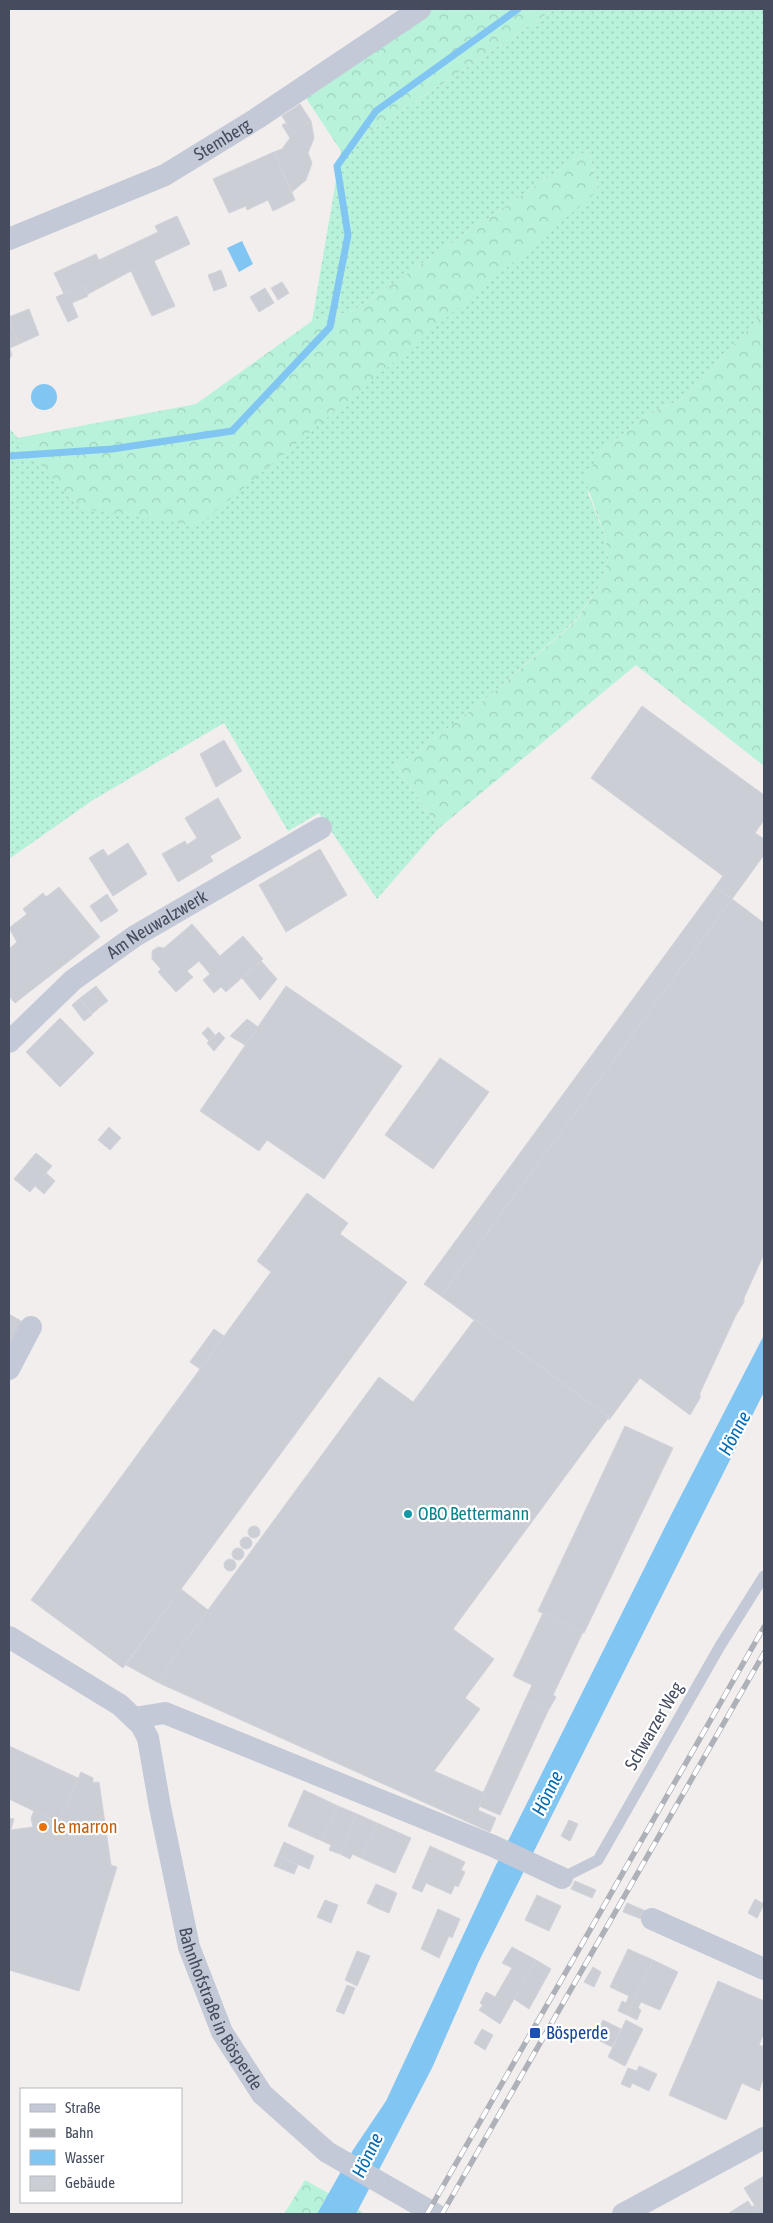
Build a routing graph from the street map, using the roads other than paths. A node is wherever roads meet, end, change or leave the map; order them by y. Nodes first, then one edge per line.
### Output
1 (420, 9) edge
2 (9, 239) edge
3 (321, 828) dead end
4 (9, 1042) edge
5 (31, 1327) dead end
6 (9, 1369) edge
7 (764, 1576) edge
8 (9, 1638) edge
9 (134, 1718) junction
10 (562, 1878) joint
11 (652, 1919) dead end
12 (764, 1969) edge
13 (764, 2138) edge
14 (435, 2214) edge
15 (623, 2214) edge

1 - 2 street, Stemberg
3 - 4 street, Am Neuwalzwerk
5 - 6 street
7 - 10 lane, Schwarzer Weg
8 - 9 street, Bahnhofstraße in Bösperde
9 - 10 street
9 - 14 street, Bahnhofstraße in Bösperde
11 - 12 street
13 - 15 street

